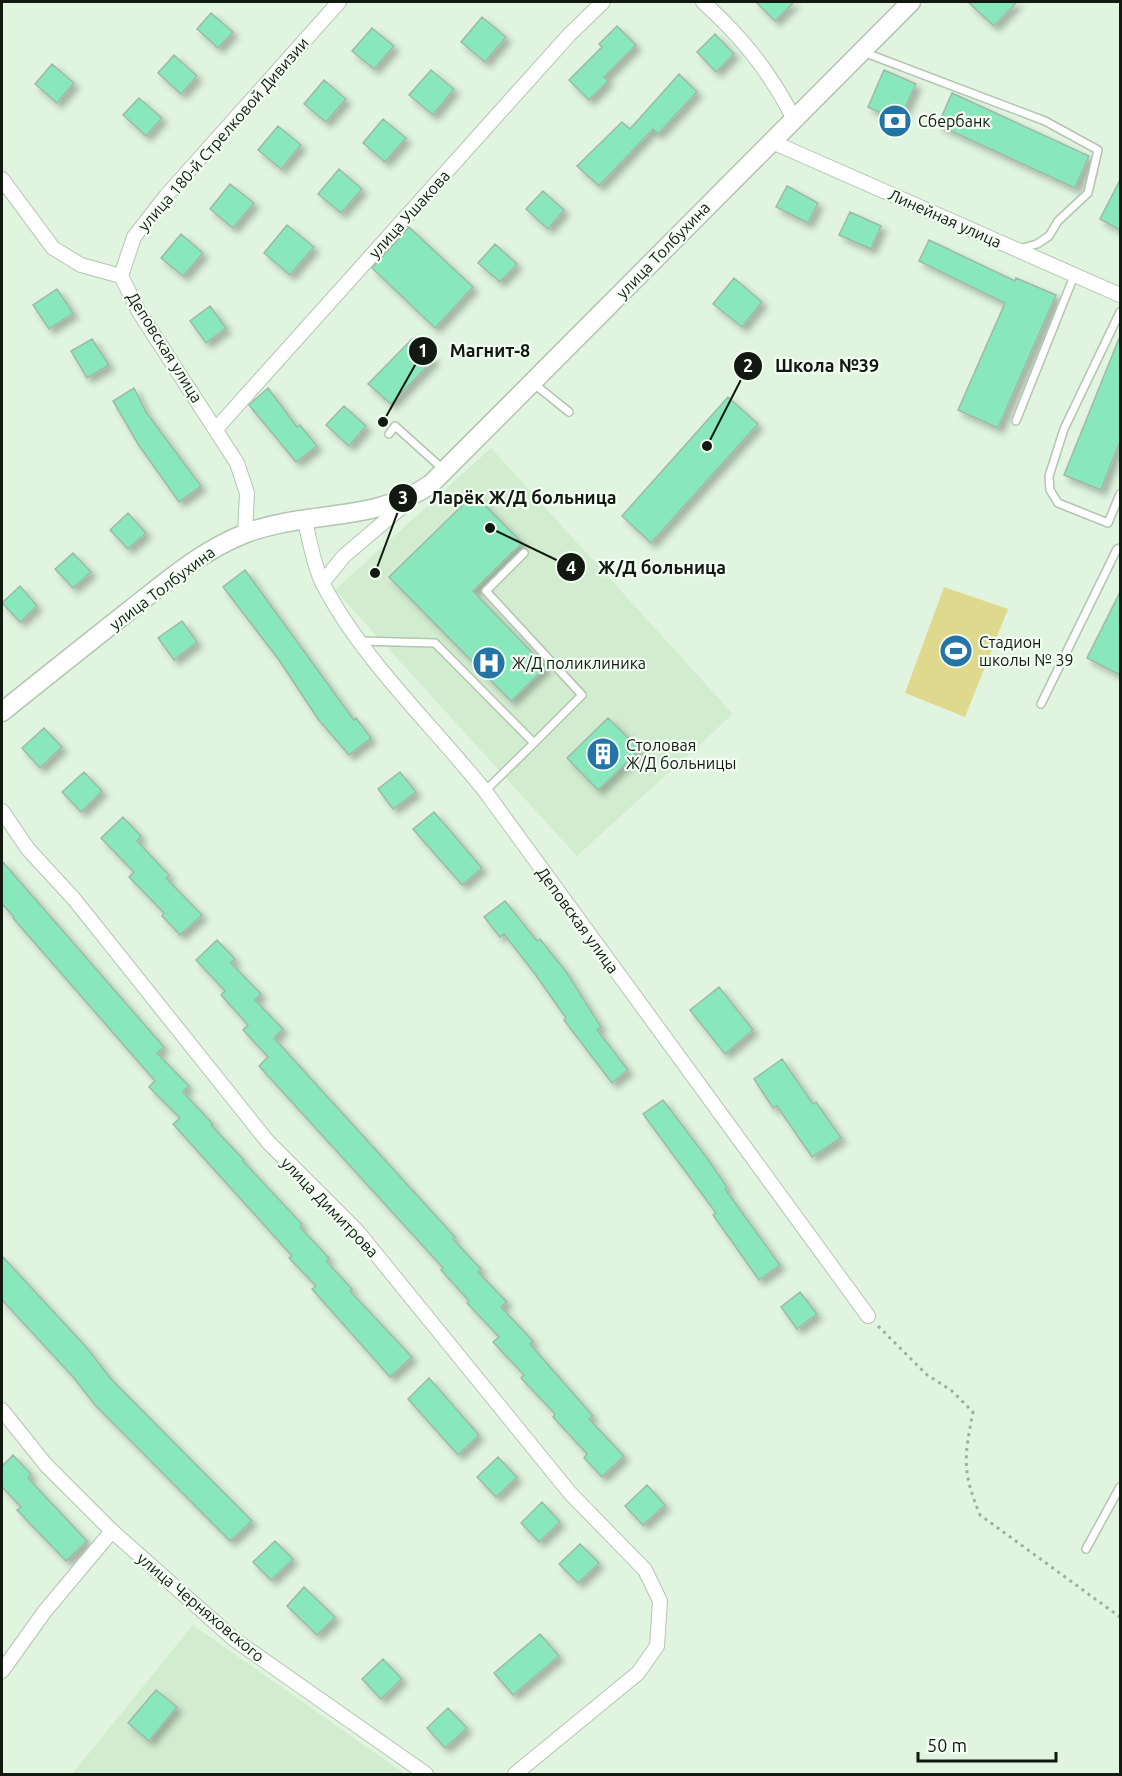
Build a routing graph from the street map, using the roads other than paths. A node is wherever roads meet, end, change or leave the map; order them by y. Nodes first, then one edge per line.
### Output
1 (339, 2) edge
2 (603, 2) edge
3 (703, 2) edge
4 (911, 2) edge
5 (862, 52) junction
6 (793, 117) junction
7 (770, 141) junction
8 (2, 179) edge
9 (1016, 250) junction
10 (121, 276) junction
11 (1074, 276) junction
12 (1120, 295) edge
13 (1120, 312) edge
14 (533, 383) junction
15 (569, 412) dead end
16 (1016, 422) dead end
17 (216, 429) junction
18 (389, 434) dead end
19 (446, 472) junction
20 (1120, 494) edge
21 (415, 496) junction
22 (304, 518) junction
23 (245, 533) junction
24 (1120, 548) edge
25 (524, 553) dead end
26 (322, 583) junction
27 (360, 641) junction
28 (1041, 704) dead end
29 (2, 712) edge
30 (534, 743) junction
31 (485, 791) junction
32 (2, 811) edge
33 (868, 1316) road end
34 (2, 1410) edge
35 (1120, 1487) edge
36 (112, 1531) junction
37 (1086, 1549) dead end
38 (2, 1671) edge
39 (426, 1774) edge
40 (515, 1774) edge

1 - 10 street, улица 180-й Стрелковой Дивизии
2 - 17 street, улица Ушакова
3 - 6 street
4 - 5 street, улица Толбухина
5 - 6 street, улица Толбухина
5 - 9 lane
6 - 7 street, улица Толбухина
7 - 9 street, Линейная улица
7 - 14 street, улица Толбухина
8 - 10 street, Деповская улица
9 - 11 street, Линейная улица
10 - 17 street, Деповская улица
11 - 12 street, Линейная улица
11 - 16 lane
13 - 20 lane
14 - 15 lane
14 - 19 street, улица Толбухина
17 - 23 street, Деповская улица
18 - 19 lane
19 - 21 street, улица Толбухина
21 - 22 street, улица Толбухина
21 - 26 street, улица Толбухина
22 - 23 street, улица Толбухина
22 - 26 street, Деповская улица
23 - 29 street, улица Толбухина
24 - 28 lane
25 - 30 lane
26 - 27 street, Деповская улица
27 - 30 lane
27 - 31 street, Деповская улица
30 - 31 lane
31 - 33 street, Деповская улица
32 - 40 street, улица Димитрова
34 - 36 street, улица Черняховского
35 - 37 lane
36 - 38 street
36 - 39 street, улица Черняховского

